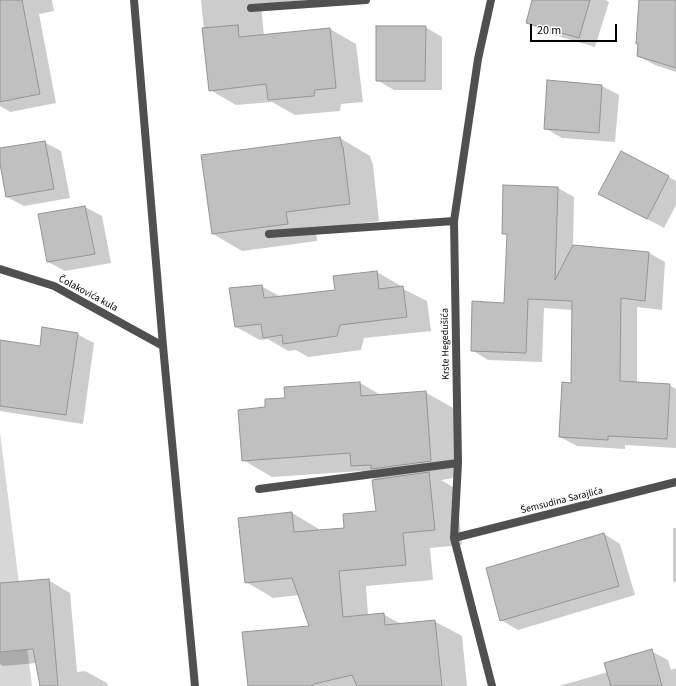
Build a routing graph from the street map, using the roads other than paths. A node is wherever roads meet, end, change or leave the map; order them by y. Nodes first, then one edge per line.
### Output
1 (134, 0) edge
2 (366, 0) edge
3 (491, 0) edge
4 (251, 8) dead end
5 (454, 221) junction
6 (269, 234) dead end
7 (0, 269) edge
8 (163, 346) junction
9 (458, 463) junction
10 (676, 482) edge
11 (259, 489) dead end
12 (454, 538) junction
13 (195, 686) edge
14 (492, 686) edge

1 - 8 street
2 - 4 street
3 - 5 street, Krste Hegedušića
5 - 6 street
5 - 9 street, Krste Hegedušića
7 - 8 street, Čolakovića kula
8 - 13 street
9 - 11 street
9 - 12 street, Krste Hegedušića
10 - 12 street, Šemsudina Sarajlića
12 - 14 street, Krste Hegedušića

